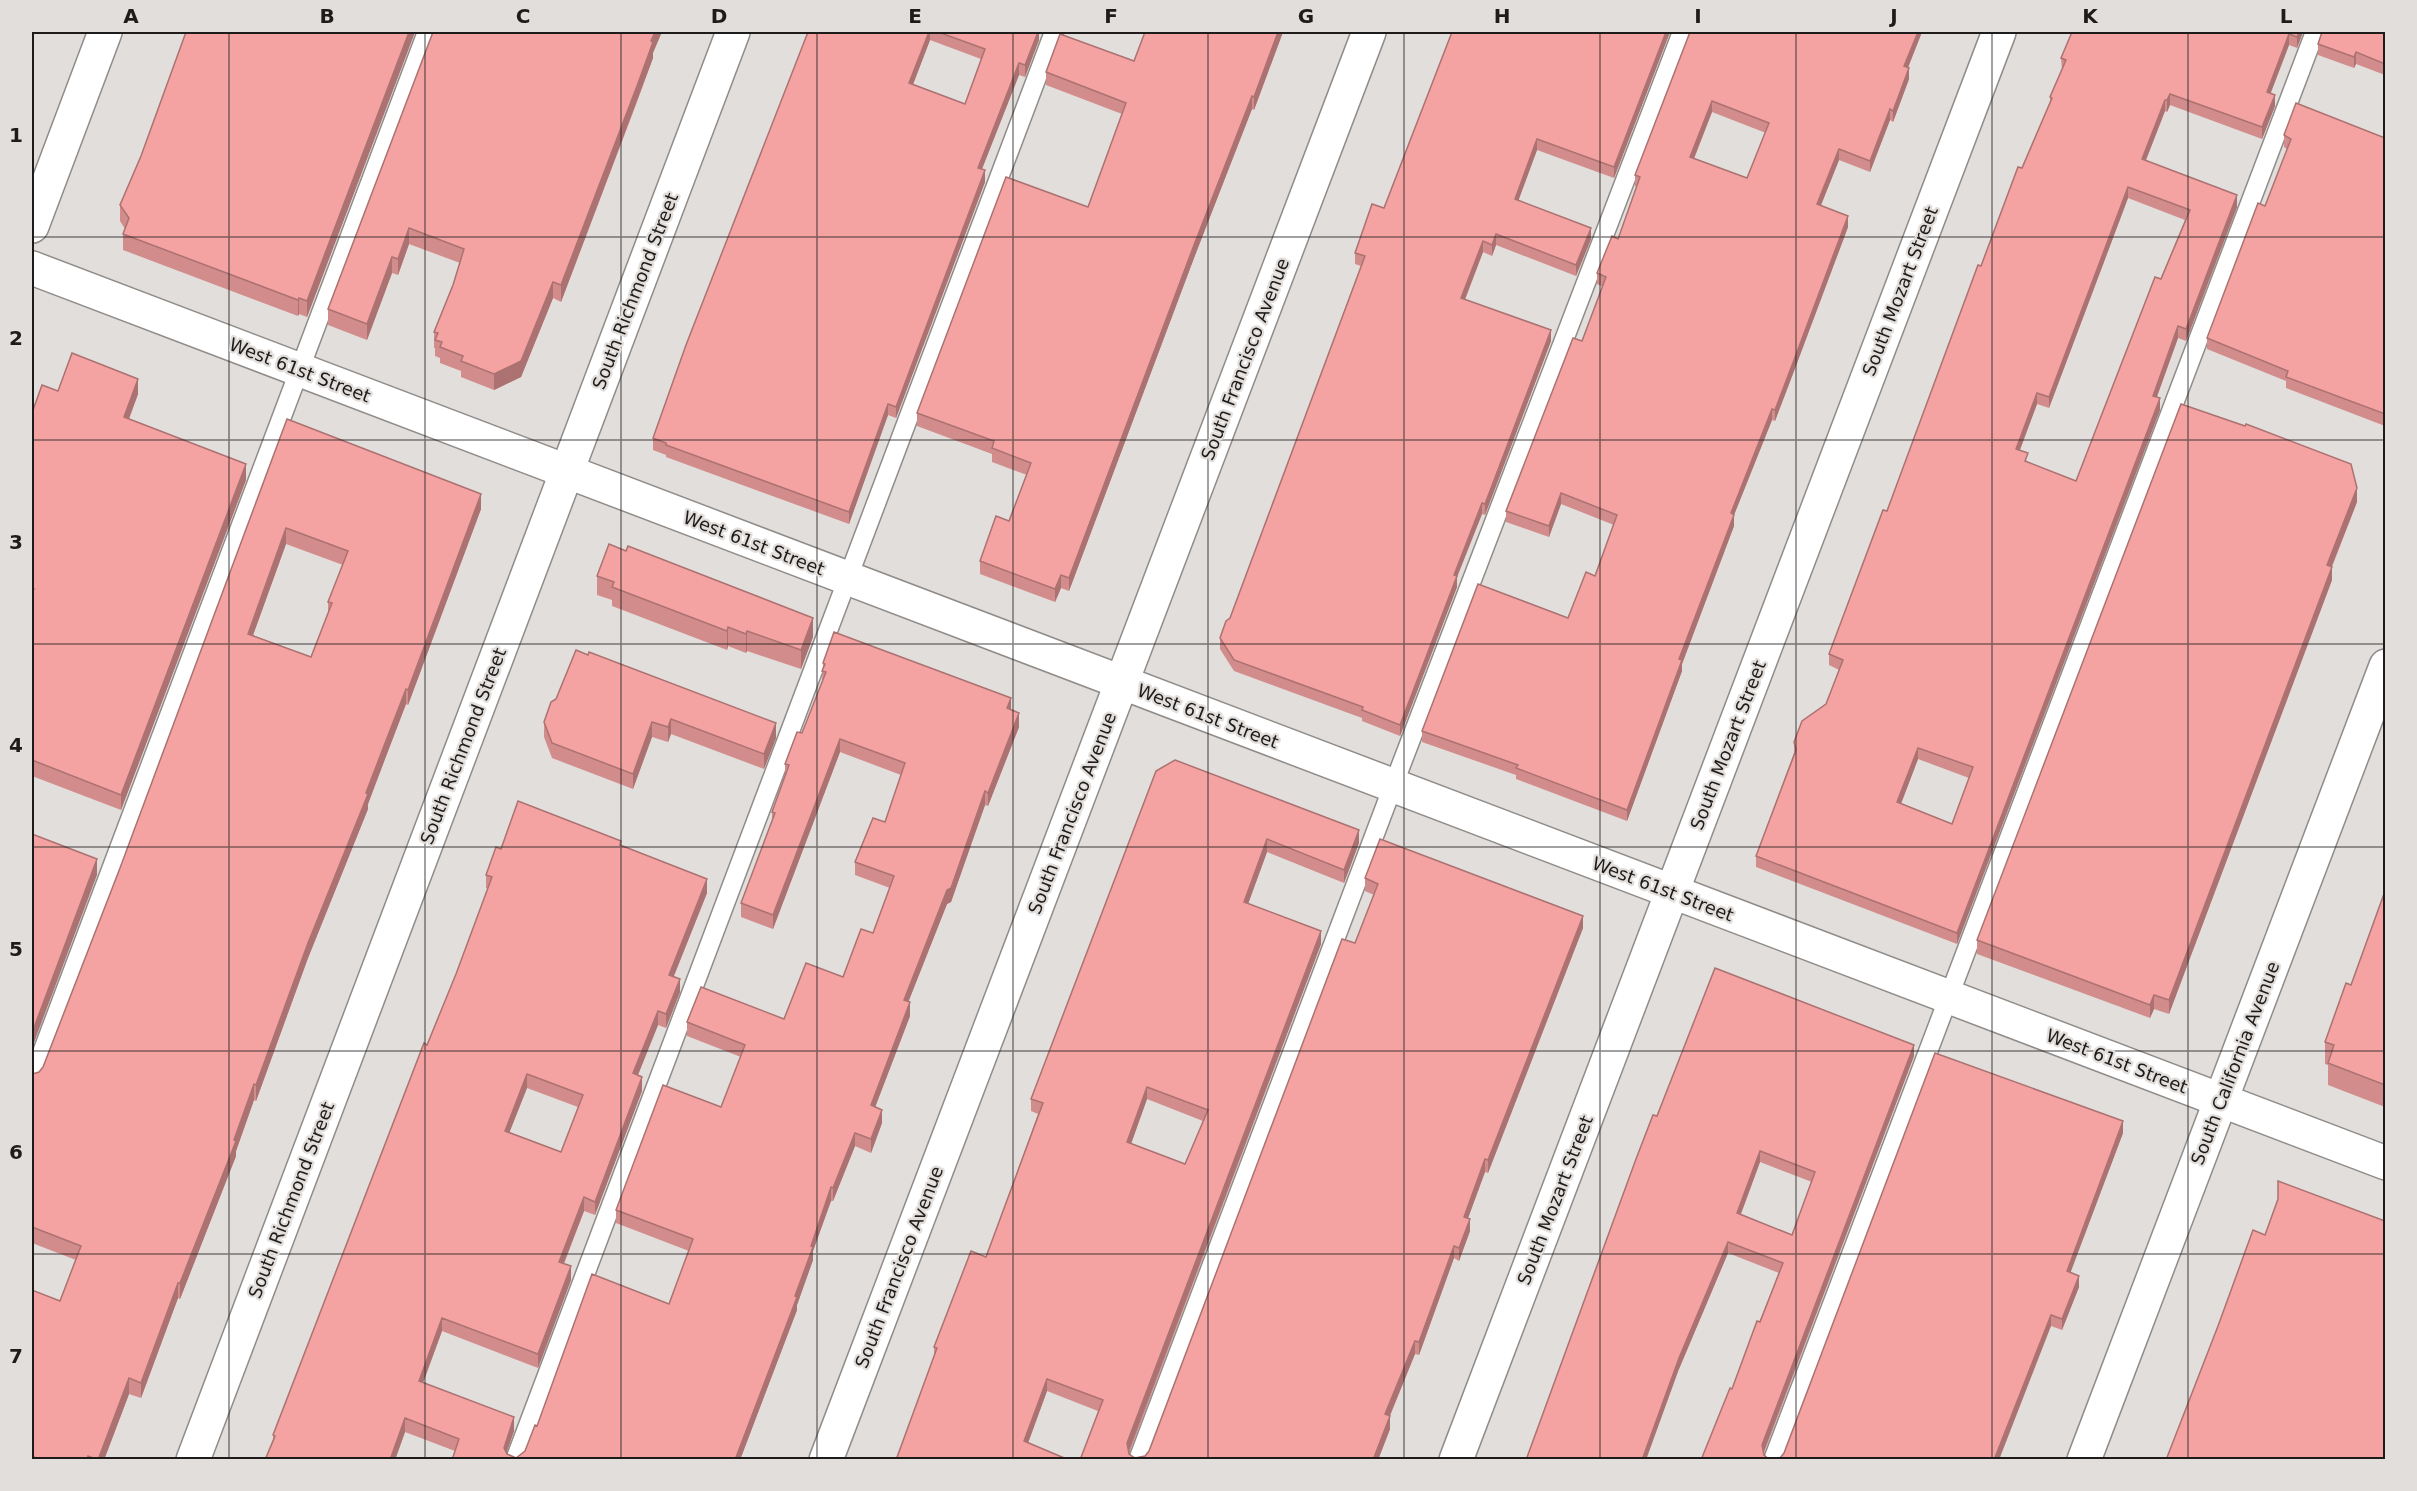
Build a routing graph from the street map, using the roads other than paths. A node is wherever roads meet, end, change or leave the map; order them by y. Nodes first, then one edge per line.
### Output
1 (105, 32) edge
2 (427, 32) edge
3 (733, 32) edge
4 (1054, 32) edge
5 (1369, 32) edge
6 (1682, 32) edge
7 (1999, 32) edge
8 (2315, 32) edge
9 (32, 226) edge
10 (32, 268) edge
11 (299, 370) junction
12 (566, 472) junction
13 (849, 579) junction
14 (2385, 666) edge
15 (1121, 683) junction
16 (1392, 786) junction
17 (1672, 892) junction
18 (1948, 997) junction
19 (32, 1079) edge
20 (2221, 1100) junction
21 (2385, 1163) edge
22 (193, 1460) edge
23 (515, 1460) edge
24 (826, 1460) edge
25 (1138, 1460) edge
26 (1456, 1460) edge
27 (1773, 1460) edge
28 (2084, 1460) edge

1 - 9 street
2 - 11 lane
3 - 12 street, South Richmond Street
4 - 13 lane
5 - 15 street, South Francisco Avenue
6 - 16 lane
7 - 17 street, South Mozart Street
8 - 18 lane
10 - 11 street, West 61st Street
11 - 12 street, West 61st Street
11 - 19 lane
12 - 13 street, West 61st Street
12 - 22 street, South Richmond Street
13 - 15 street, West 61st Street
13 - 23 lane
14 - 20 street, South California Avenue
15 - 16 street, West 61st Street
15 - 24 street, South Francisco Avenue
16 - 17 street, West 61st Street
16 - 25 lane
17 - 18 street, West 61st Street
17 - 26 street, South Mozart Street
18 - 20 street, West 61st Street
18 - 27 lane
20 - 21 street, West 61st Street
20 - 28 street, South California Avenue

